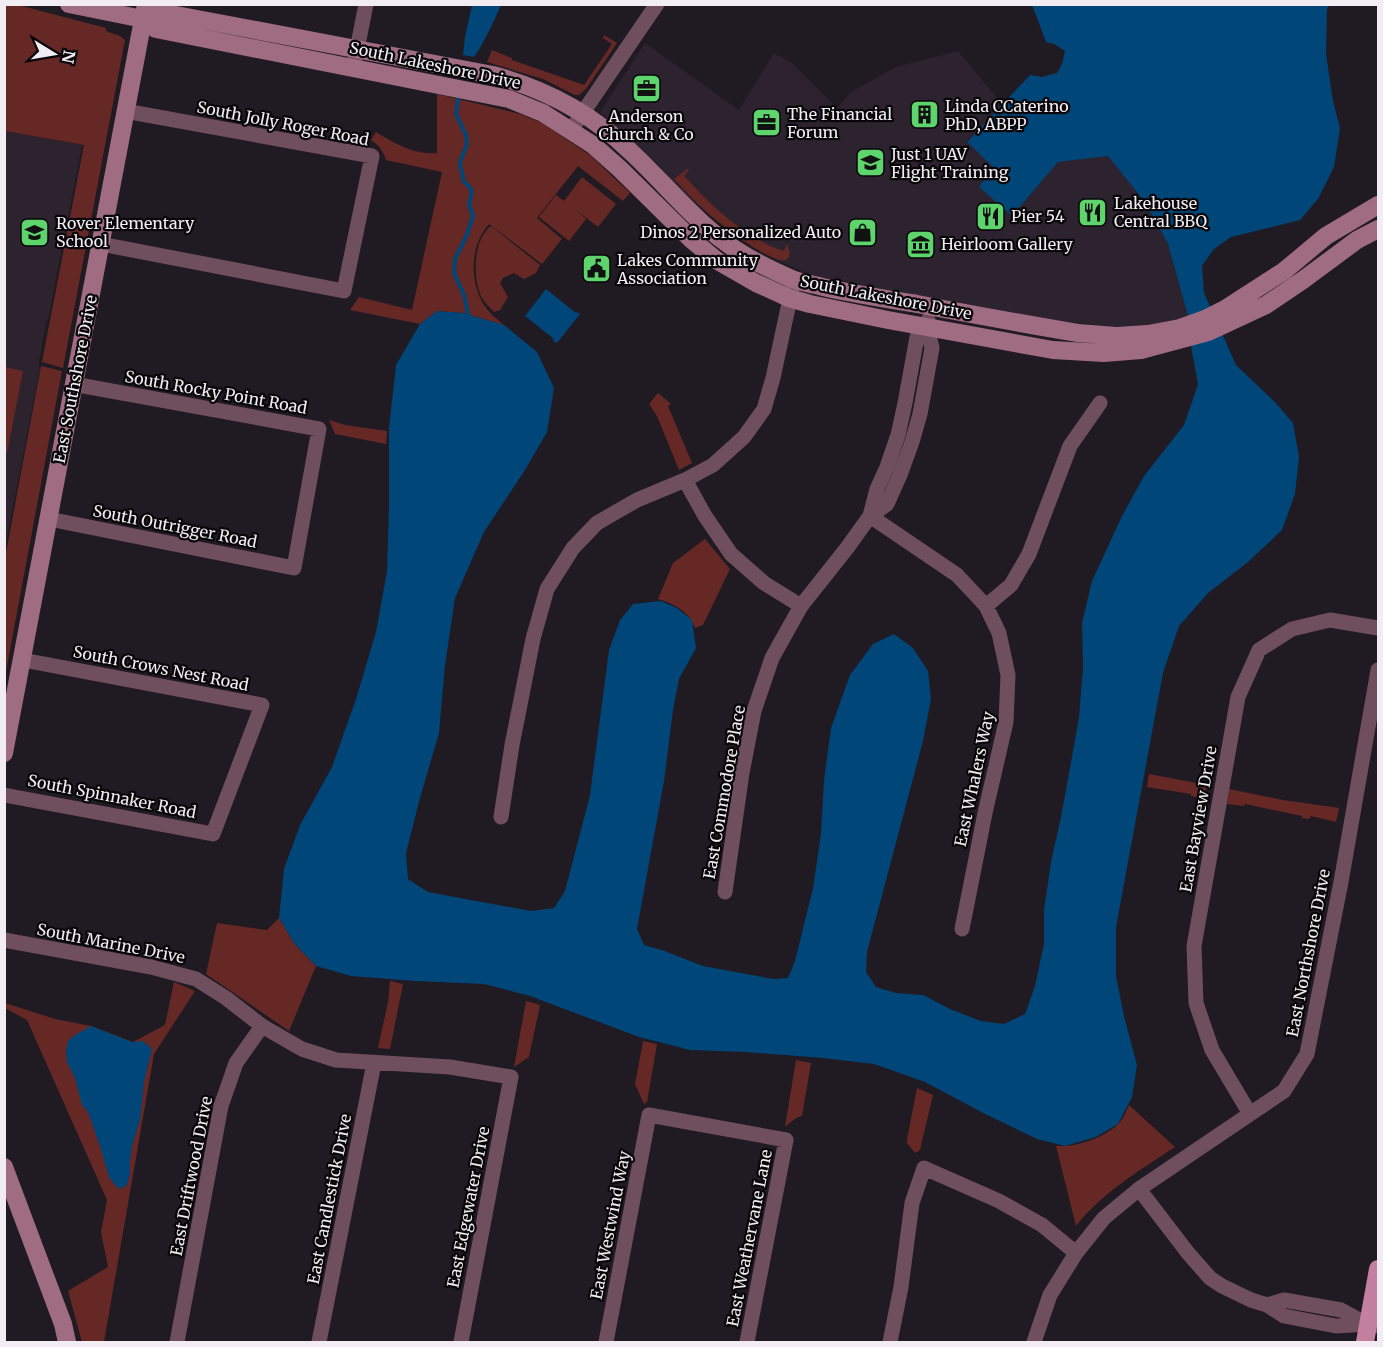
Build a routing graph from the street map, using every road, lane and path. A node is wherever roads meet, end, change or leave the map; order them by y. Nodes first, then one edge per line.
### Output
1 (69, 4) edge
2 (366, 4) edge
3 (657, 4) edge
4 (145, 12) edge
5 (358, 48) junction
6 (354, 68) junction
7 (125, 111) junction
8 (583, 113) junction
9 (571, 130) junction
10 (658, 179) junction
11 (643, 192) junction
12 (1378, 205) edge
13 (1378, 229) edge
14 (101, 244) junction
15 (795, 280) junction
16 (789, 298) junction
17 (930, 307) junction
18 (1228, 315) junction
19 (927, 327) junction
20 (1182, 334) junction
21 (73, 384) junction
22 (1100, 403) dead end
23 (685, 480) junction
24 (870, 516) junction
25 (49, 519) junction
26 (294, 568) joint
27 (801, 606) junction
28 (986, 606) junction
29 (1378, 628) edge
30 (23, 660) junction
31 (1378, 670) edge
32 (4, 753) edge
33 (4, 795) edge
34 (501, 818) dead end
35 (213, 834) joint
36 (725, 892) dead end
37 (962, 929) dead end
38 (4, 940) edge
39 (262, 1026) junction
40 (374, 1063) junction
41 (511, 1077) joint
42 (1250, 1114) junction
43 (649, 1115) joint
44 (4, 1167) edge
45 (1139, 1189) junction
46 (1077, 1253) junction
47 (1378, 1269) edge
48 (1371, 1331) edge
49 (67, 1342) edge
50 (177, 1342) edge
51 (319, 1342) edge
52 (461, 1342) edge
53 (606, 1342) edge
54 (747, 1342) edge
55 (890, 1342) edge
56 (1034, 1342) edge

1 - 4 street, South Lakeshore Drive
2 - 5 street
3 - 8 street
4 - 5 street, South Lakeshore Drive
4 - 6 street, South Lakeshore Drive
4 - 7 street, East Southshore Drive
5 - 6 street
5 - 8 street, South Lakeshore Drive
6 - 9 street, South Lakeshore Drive
7 - 14 street, East Southshore Drive
7 - 14 street, South Jolly Roger Road
8 - 9 street
8 - 10 street, South Lakeshore Drive
9 - 11 street, South Lakeshore Drive
10 - 11 street
10 - 15 street, South Lakeshore Drive
11 - 16 street, South Lakeshore Drive
12 - 18 street, South Lakeshore Drive
13 - 18 street, South Lakeshore Drive
14 - 21 street, East Southshore Drive
15 - 16 street
15 - 17 street, South Lakeshore Drive
16 - 19 street, South Lakeshore Drive
16 - 23 street
17 - 19 street, East Commodore Place
17 - 20 street, South Lakeshore Drive
18 - 20 street, South Lakeshore Drive
19 - 20 street, South Lakeshore Drive
19 - 24 street, East Commodore Place
21 - 25 street, East Southshore Drive
21 - 26 street, South Rocky Point Road
22 - 28 street
23 - 27 street
23 - 34 street
24 - 27 street, East Commodore Place
24 - 28 street, East Whalers Way
25 - 26 street, South Outrigger Road
25 - 30 street, East Southshore Drive
27 - 36 street, East Commodore Place
28 - 37 street, East Whalers Way
29 - 42 street, East Bayview Drive
30 - 32 street, East Southshore Drive
30 - 35 street, South Crows Nest Road
31 - 42 street, East Northshore Drive
33 - 35 street, South Spinnaker Road
38 - 39 street, South Marine Drive
39 - 40 street, South Marine Drive
39 - 50 street, East Driftwood Drive
40 - 41 street, South Marine Drive
40 - 51 street, East Candlestick Drive
41 - 52 street, East Edgewater Drive
42 - 45 street, East Northshore Drive
43 - 53 street, East Westwind Way
43 - 54 street, East Weathervane Lane
44 - 49 street
45 - 46 street, East Northshore Drive
45 - 48 street
46 - 55 street
46 - 56 street, East Northshore Drive
47 - 48 main road

